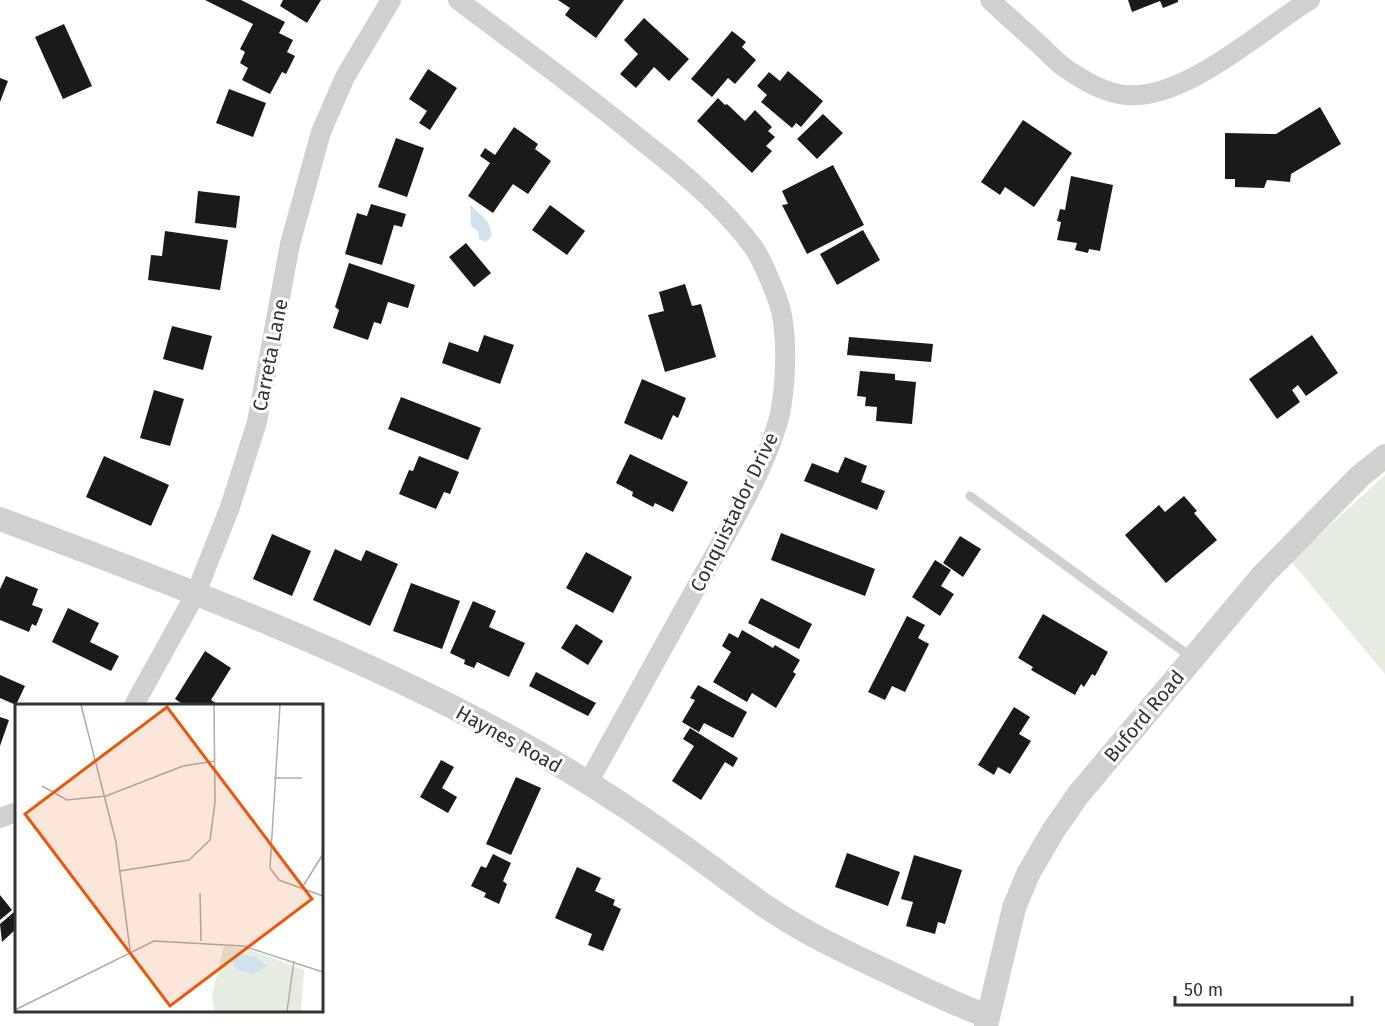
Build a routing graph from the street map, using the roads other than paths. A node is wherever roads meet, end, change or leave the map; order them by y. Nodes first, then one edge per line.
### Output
1 (391, 0) edge
2 (458, 0) edge
3 (990, 0) edge
4 (1302, 2) edge
5 (1385, 456) edge
6 (970, 496) dead end
7 (0, 519) edge
8 (196, 593) junction
9 (1192, 657) junction
10 (135, 704) edge
11 (588, 783) junction
12 (15, 812) edge
13 (0, 818) edge
14 (987, 1021) edge

1 - 8 street, Carreta Lane
2 - 11 street, Conquistador Drive
3 - 4 street
5 - 9 street, Buford Road
6 - 9 lane
7 - 8 street, Haynes Road
8 - 10 street, Carreta Lane
8 - 11 street, Haynes Road
9 - 14 street, Buford Road
11 - 14 street, Haynes Road
12 - 13 street

